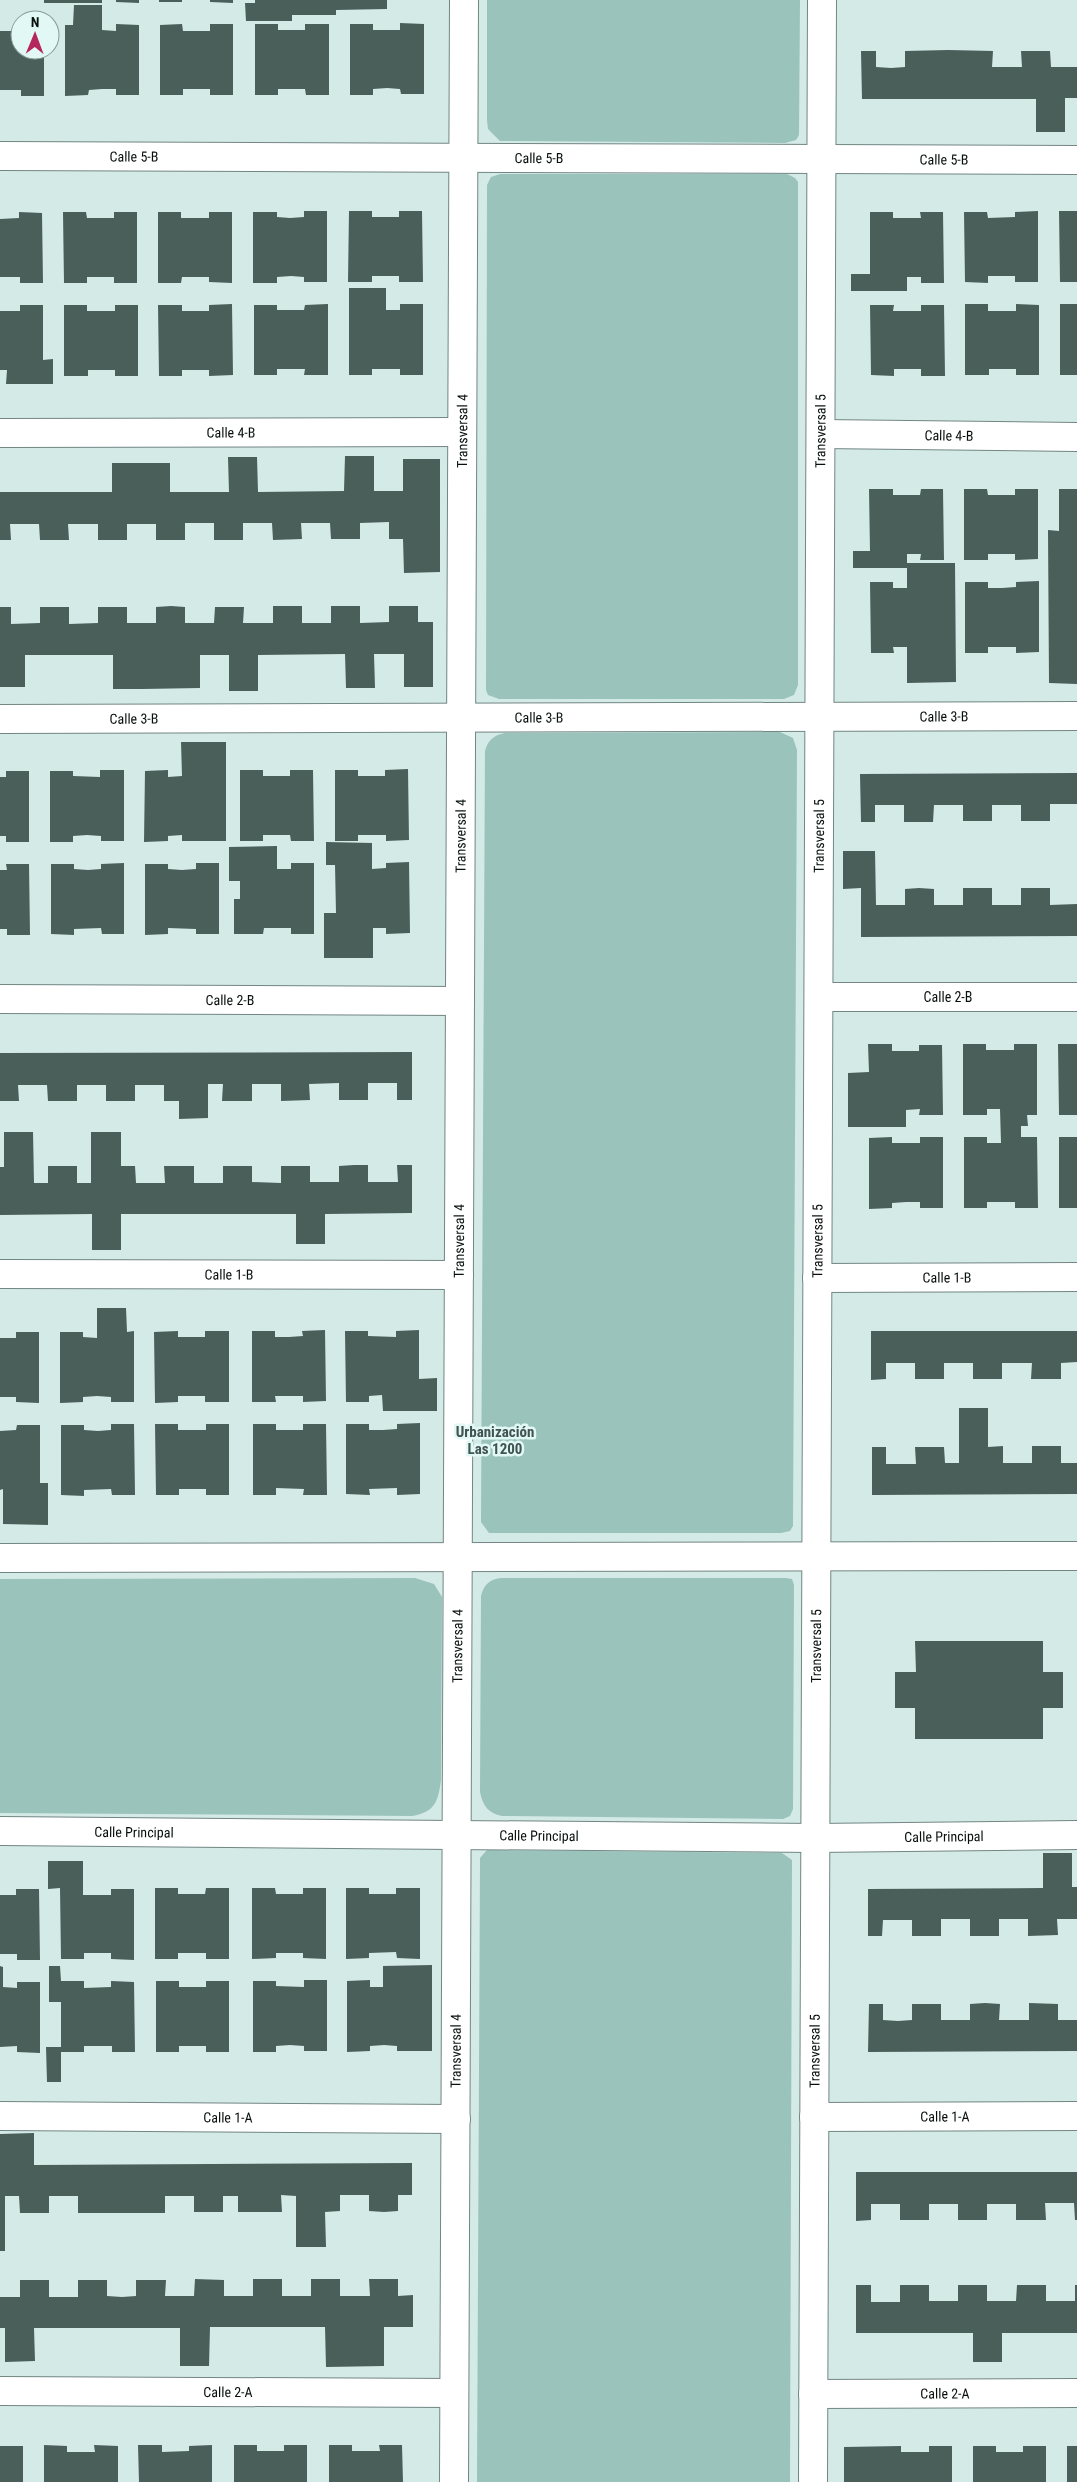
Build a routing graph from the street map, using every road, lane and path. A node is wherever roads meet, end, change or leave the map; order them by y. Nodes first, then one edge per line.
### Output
1 (464, 0) edge
2 (822, 0) edge
3 (0, 156) edge
4 (464, 158) junction
5 (822, 159) junction
6 (1077, 160) edge
7 (462, 432) junction
8 (0, 433) edge
9 (821, 434) junction
10 (1077, 437) edge
11 (1077, 716) edge
12 (461, 717) junction
13 (820, 717) junction
14 (0, 719) edge
15 (819, 997) junction
16 (1077, 997) edge
17 (0, 1000) edge
18 (460, 1001) junction
19 (0, 1274) edge
20 (459, 1275) junction
21 (1077, 1277) edge
22 (818, 1278) junction
23 (1077, 1556) edge
24 (458, 1557) junction
25 (817, 1557) junction
26 (0, 1558) edge
27 (0, 1831) edge
28 (457, 1835) junction
29 (1077, 1835) edge
30 (815, 1838) junction
31 (0, 2116) edge
32 (1077, 2116) edge
33 (814, 2117) junction
34 (456, 2119) junction
35 (0, 2392) edge
36 (454, 2393) junction
37 (1077, 2393) edge
38 (813, 2394) junction
39 (454, 2482) edge
40 (813, 2482) edge

1 - 4 street, Transversal 4
2 - 5 street, Transversal 5
3 - 4 street, Calle 5-B
4 - 5 street, Calle 5-B
4 - 7 street, Transversal 4
5 - 6 street, Calle 5-B
5 - 9 street, Transversal 5
7 - 8 street, Calle 4-B
7 - 12 street, Transversal 4
9 - 10 street, Calle 4-B
9 - 13 street, Transversal 5
11 - 13 street, Calle 3-B
12 - 13 street, Calle 3-B
12 - 14 street, Calle 3-B
12 - 18 street, Transversal 4
13 - 15 street, Transversal 5
15 - 16 street, Calle 2-B
15 - 22 street, Transversal 5
17 - 18 street, Calle 2-B
18 - 20 street, Transversal 4
19 - 20 street, Calle 1-B
20 - 24 street, Transversal 4
21 - 22 street, Calle 1-B
22 - 25 street, Transversal 5
23 - 25 street
24 - 25 street
24 - 26 street
24 - 28 street, Transversal 4
25 - 30 street, Transversal 5
27 - 28 street, Calle Principal
28 - 30 street, Calle Principal
28 - 34 street, Transversal 4
29 - 30 street, Calle Principal
30 - 33 street, Transversal 5
31 - 34 street, Calle 1-A
32 - 33 street, Calle 1-A
33 - 38 street, Transversal 5
34 - 36 street, Transversal 4
35 - 36 street, Calle 2-A
36 - 39 street, Transversal 4
37 - 38 street, Calle 2-A
38 - 40 street, Transversal 5

